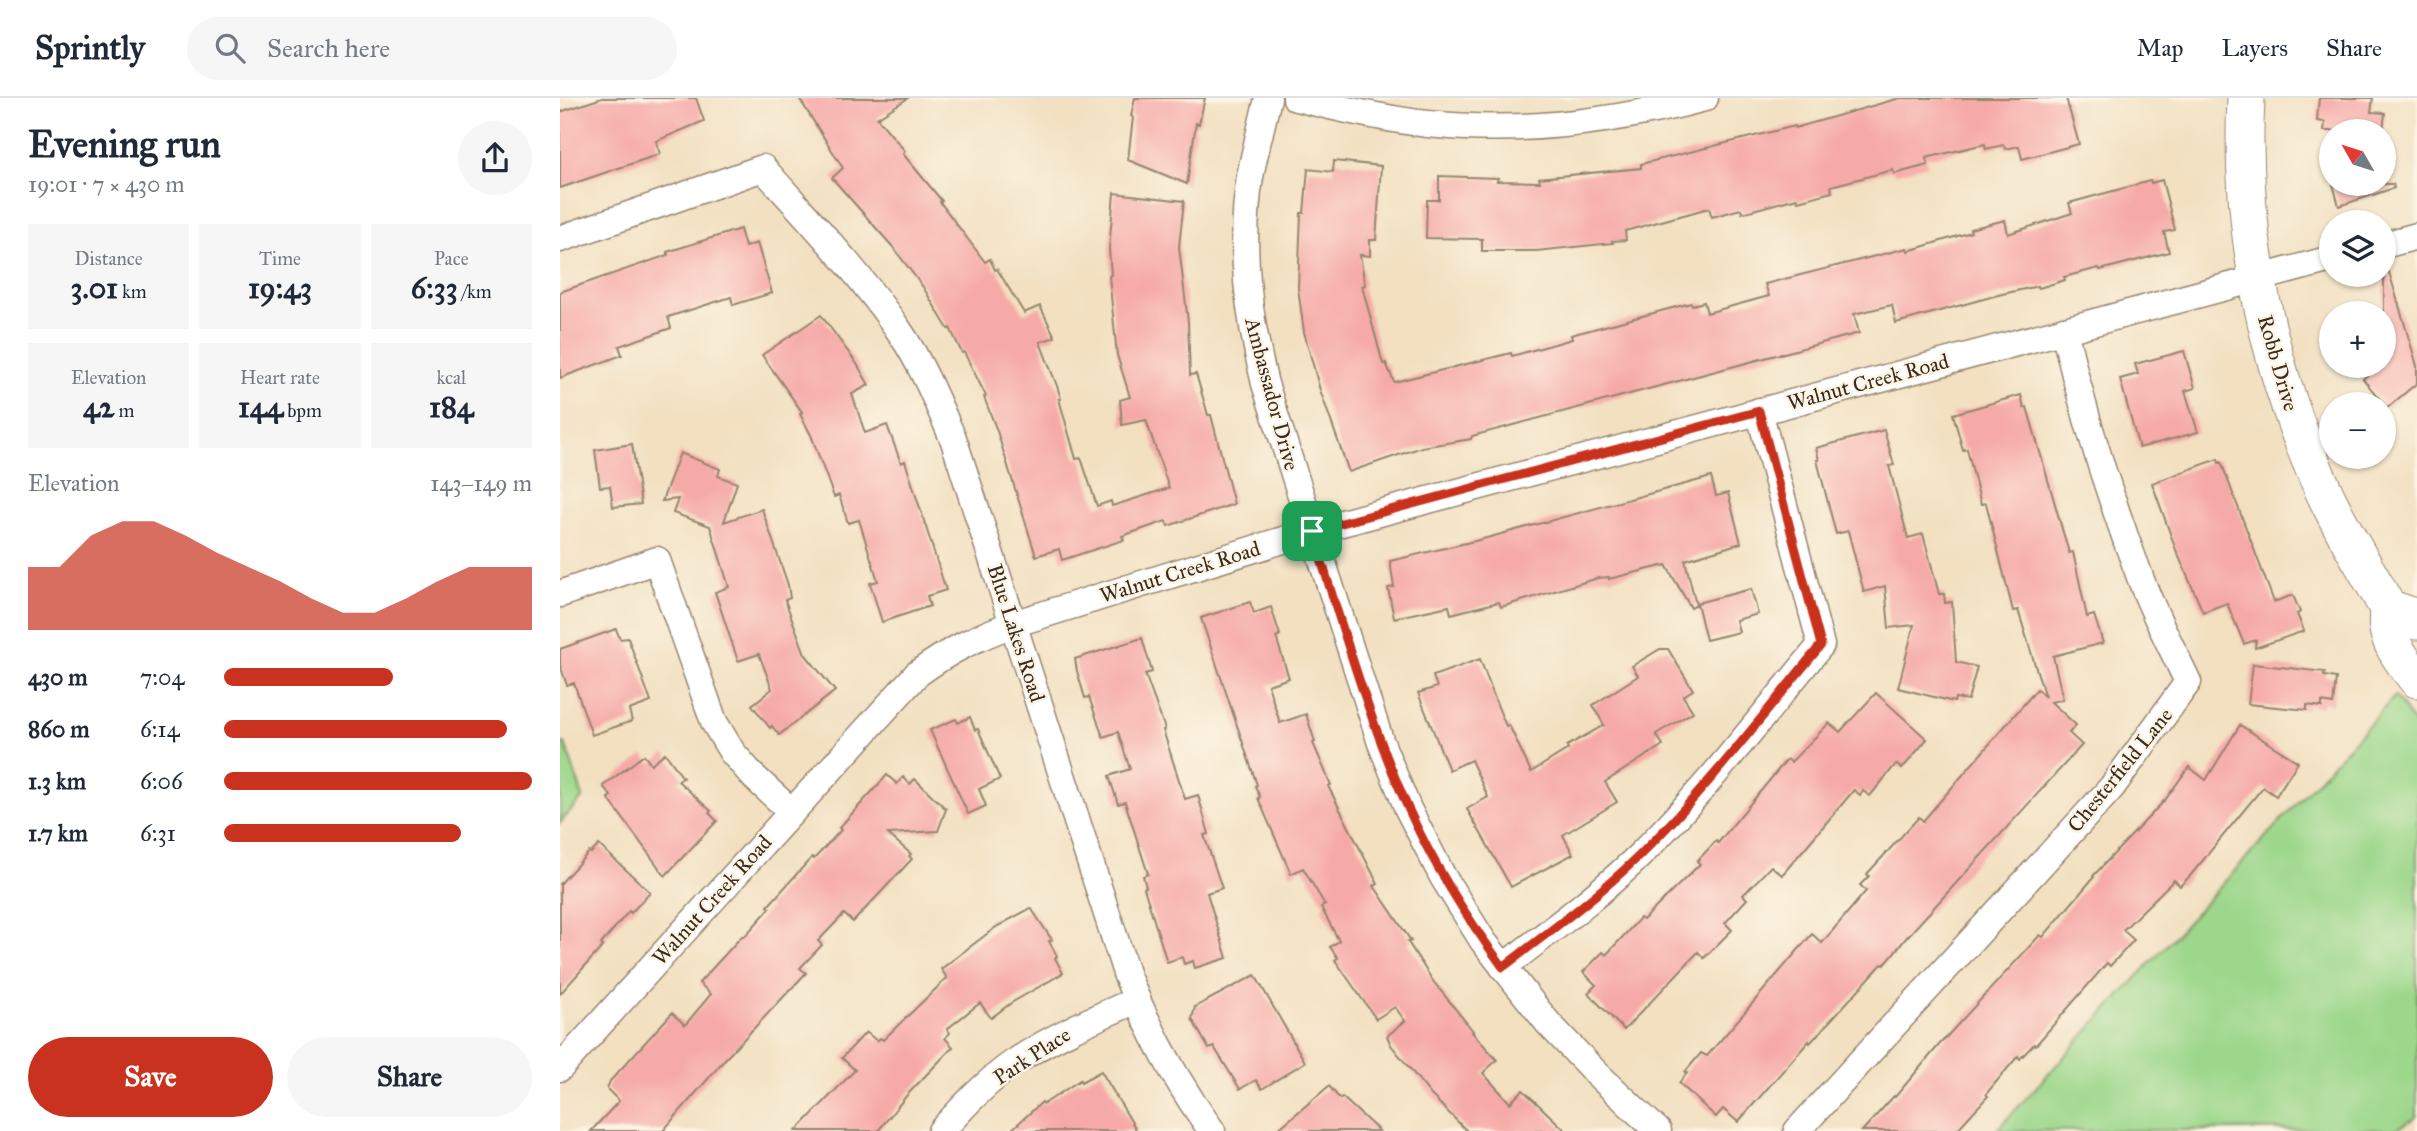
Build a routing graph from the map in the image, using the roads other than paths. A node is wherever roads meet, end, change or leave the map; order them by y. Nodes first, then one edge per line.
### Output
1 (1268, 98) edge
2 (1296, 98) edge
3 (1705, 98) edge
4 (2246, 98) edge
5 (2417, 236) edge
6 (560, 239) edge
7 (2396, 242) edge
8 (2319, 262) edge
9 (2256, 279) junction
10 (2064, 330) junction
11 (1759, 411) junction
12 (1312, 531) junction
13 (560, 594) edge
14 (2402, 614) edge
15 (1013, 624) junction
16 (2417, 680) edge
17 (792, 812) junction
18 (1503, 967) junction
19 (1137, 1000) junction
20 (560, 1068) edge
21 (941, 1131) edge
22 (1212, 1131) edge
23 (1658, 1131) edge
24 (1797, 1131) edge

1 - 12 street, Ambassador Drive
2 - 3 street
4 - 9 main road, Robb Drive
5 - 7 street
6 - 15 street, Blue Lakes Road
8 - 9 street, Walnut Creek Road
9 - 10 street, Walnut Creek Road
9 - 14 main road, Robb Drive
10 - 11 street, Walnut Creek Road
10 - 24 street, Chesterfield Lane
11 - 12 street, Walnut Creek Road
11 - 18 street
12 - 15 street, Walnut Creek Road
12 - 18 street, Ambassador Drive
13 - 17 street
14 - 16 main road, Robb Drive
15 - 17 street, Walnut Creek Road
15 - 19 street, Blue Lakes Road
17 - 20 street, Walnut Creek Road
18 - 23 street, Ambassador Drive
19 - 21 street, Park Place
19 - 22 street, Blue Lakes Road

